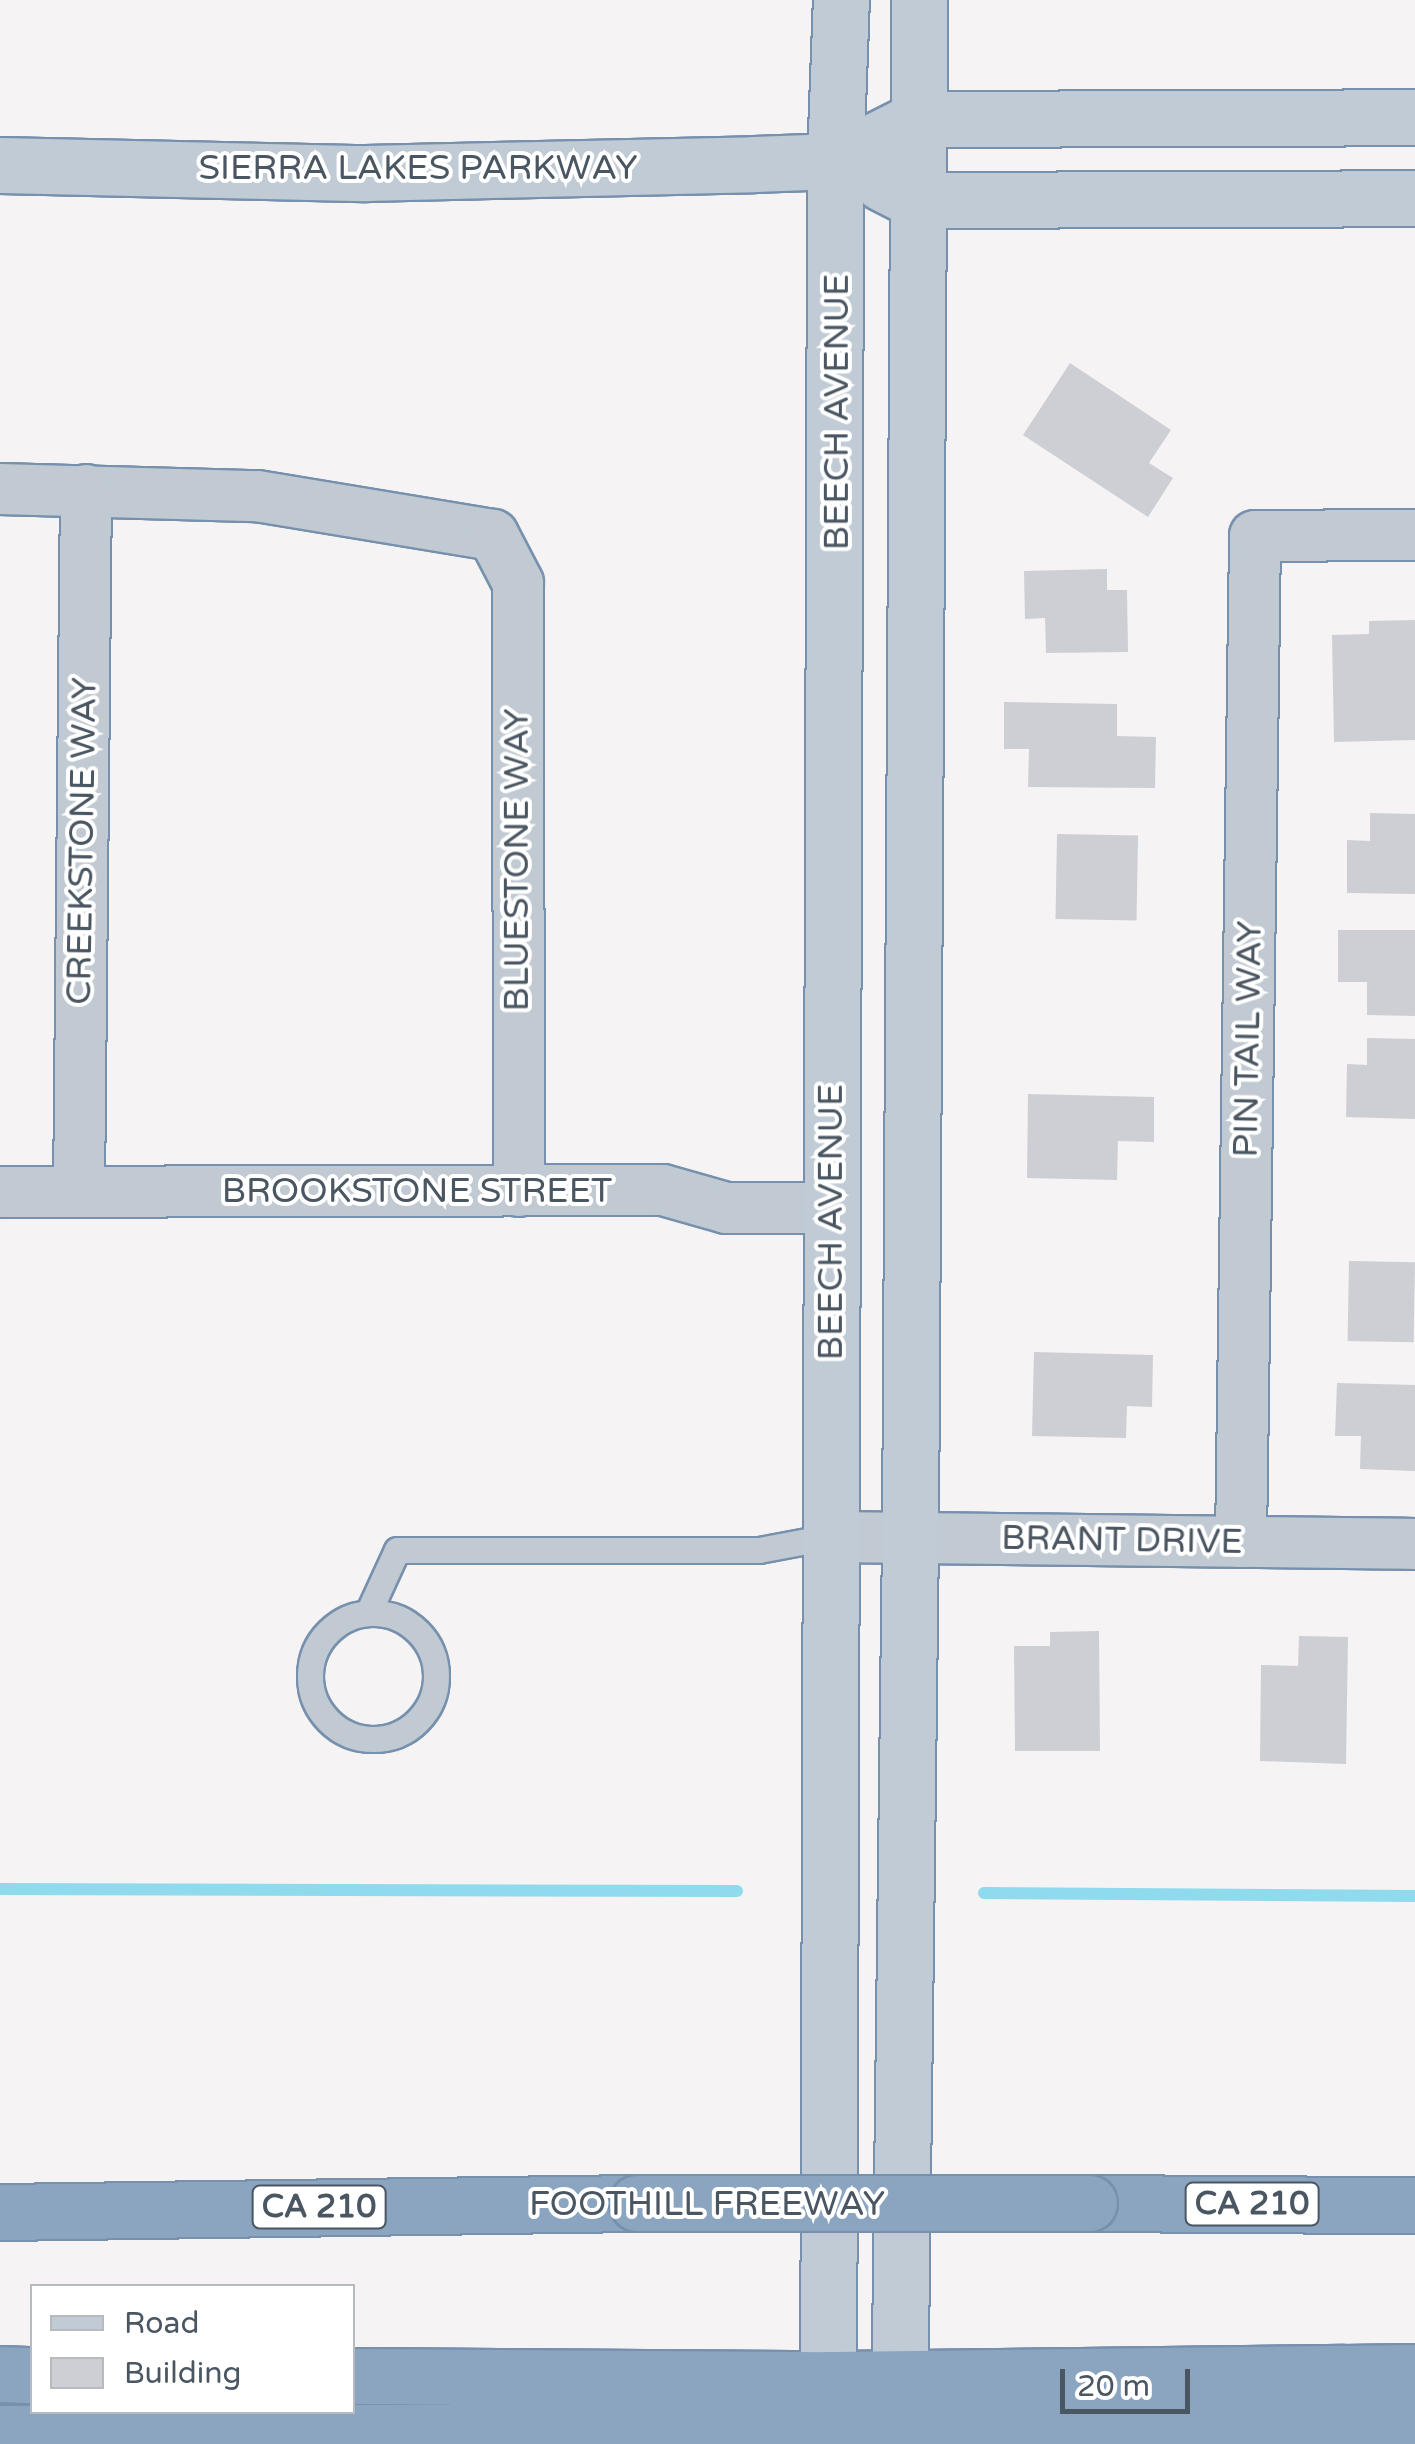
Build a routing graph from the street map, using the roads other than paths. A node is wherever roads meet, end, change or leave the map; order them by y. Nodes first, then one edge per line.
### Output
1 (841, 0) edge
2 (919, 0) edge
3 (1415, 117) edge
4 (918, 120) junction
5 (836, 161) junction
6 (0, 165) edge
7 (1415, 198) edge
8 (916, 200) junction
9 (0, 490) edge
10 (86, 490) junction
11 (1415, 535) edge
12 (519, 1191) junction
13 (0, 1192) edge
14 (79, 1192) junction
15 (831, 1208) junction
16 (828, 1536) junction
17 (910, 1537) junction
18 (1242, 1542) junction
19 (1415, 1544) edge
20 (368, 1613) junction
21 (1415, 2205) edge
22 (0, 2212) edge
23 (1415, 2372) edge
24 (0, 2374) edge
25 (30, 2374) edge
26 (355, 2376) edge
27 (1415, 2416) edge
28 (899, 2417) edge
29 (828, 2418) edge
30 (0, 2433) edge

1 - 5 main road, BEECH AVENUE
2 - 4 main road
3 - 4 main road, SIERRA LAKES PARKWAY
4 - 5 main road, SIERRA LAKES PARKWAY
4 - 8 main road
5 - 6 main road, SIERRA LAKES PARKWAY
5 - 8 main road, SIERRA LAKES PARKWAY
5 - 15 main road, BEECH AVENUE
7 - 8 main road, SIERRA LAKES PARKWAY
8 - 17 main road
9 - 10 street
10 - 12 street, BLUESTONE WAY
10 - 14 street, CREEKSTONE WAY
11 - 18 street, PIN TAIL WAY
12 - 14 street, BROOKSTONE STREET
12 - 15 street, BROOKSTONE STREET
13 - 14 street, BROOKSTONE STREET
15 - 16 main road, BEECH AVENUE
16 - 17 street, BRANT DRIVE
16 - 20 lane
16 - 29 main road, BEECH AVENUE
17 - 18 street, BRANT DRIVE
17 - 28 main road
18 - 19 street, BRANT DRIVE
20 - 20 lane
21 - 22 highway, FOOTHILL FREEWAY / CA 210, bridge
23 - 28 highway
24 - 25 highway
26 - 29 highway
27 - 28 highway
28 - 29 highway
29 - 30 highway

